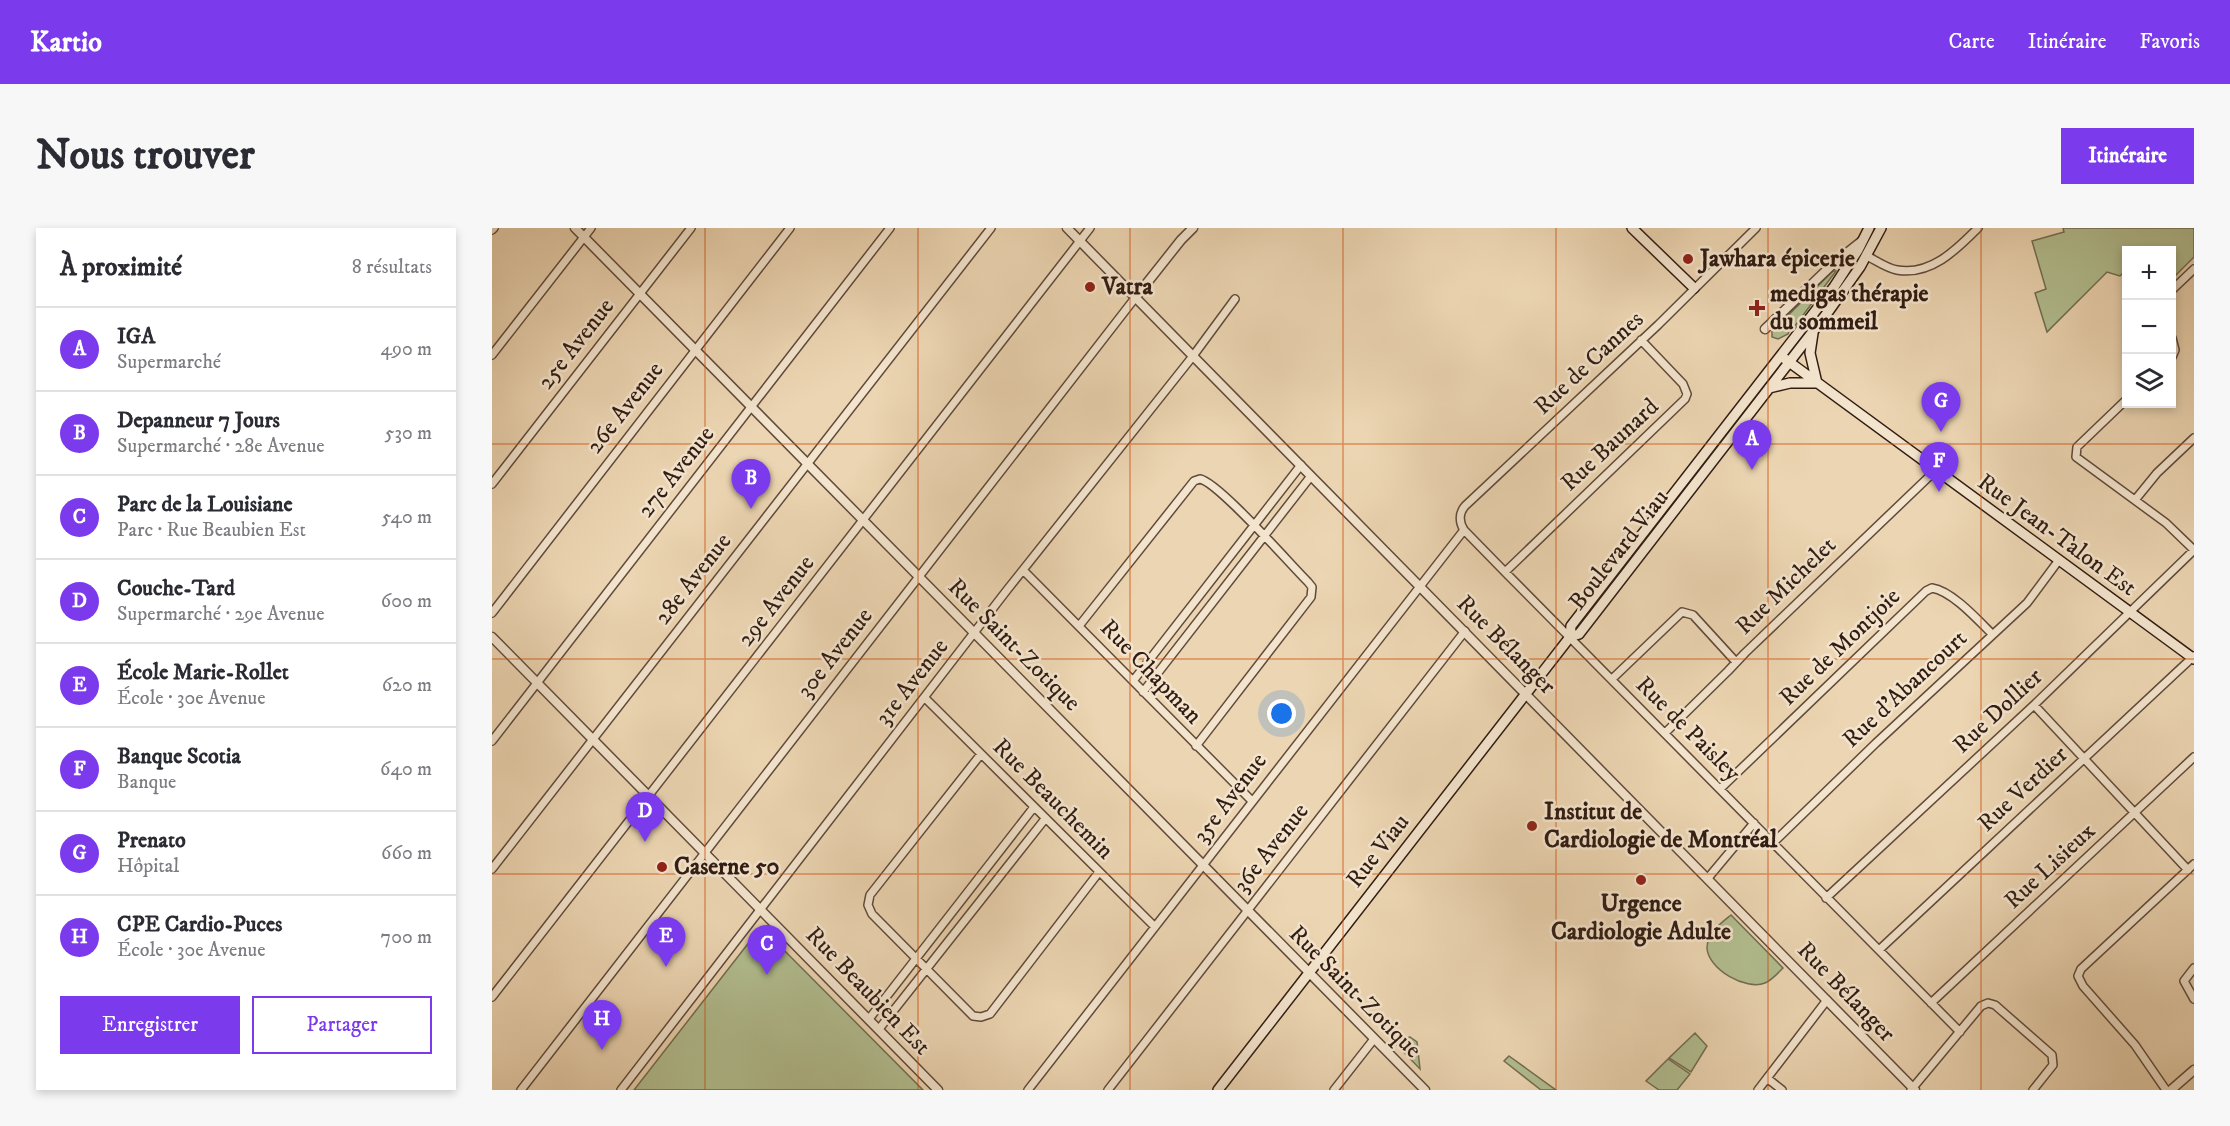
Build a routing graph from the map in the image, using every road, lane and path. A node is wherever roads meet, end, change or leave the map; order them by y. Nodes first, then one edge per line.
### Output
1 (575, 228) edge
2 (591, 228) edge
3 (691, 228) edge
4 (790, 228) edge
5 (890, 228) edge
6 (991, 228) edge
7 (1067, 228) edge
8 (1090, 228) edge
9 (1193, 228) edge
10 (1632, 228) edge
11 (1756, 228) edge
12 (1869, 228) edge
13 (1881, 228) edge
14 (1977, 228) edge
15 (584, 237) junction
16 (1863, 240) junction
17 (1080, 241) junction
18 (1867, 256) junction
19 (1833, 264) junction
20 (2194, 269) edge
21 (1842, 276) junction
22 (2176, 286) edge
23 (1694, 288) junction
24 (640, 293) junction
25 (1135, 298) junction
26 (1235, 298) dead end
27 (1765, 329) dead end
28 (1814, 331) junction
29 (1641, 340) junction
30 (695, 350) junction
31 (492, 354) edge
32 (1193, 356) junction
33 (1780, 356) junction
34 (1790, 363) junction
35 (1817, 383) junction
36 (1769, 388) junction
37 (2122, 405) edge
38 (752, 406) junction
39 (2194, 438) edge
40 (808, 464) junction
41 (1301, 465) junction
42 (1936, 470) junction
43 (1311, 476) junction
44 (492, 484) edge
45 (2135, 500) junction
46 (863, 520) junction
47 (1253, 525) junction
48 (1464, 530) junction
49 (1263, 536) junction
50 (2194, 550) edge
51 (2059, 560) junction
52 (1023, 570) junction
53 (1504, 572) junction
54 (919, 577) junction
55 (1419, 585) junction
56 (492, 613) edge
57 (2130, 613) junction
58 (1079, 626) junction
59 (1466, 631) junction
60 (974, 633) junction
61 (1992, 634) junction
62 (492, 637) edge
63 (1570, 638) junction
64 (2193, 658) edge
65 (1736, 662) junction
66 (1612, 679) junction
67 (1133, 681) junction
68 (537, 683) junction
69 (1143, 692) junction
70 (1527, 694) junction
71 (926, 698) junction
72 (2034, 705) junction
73 (1665, 733) junction
74 (593, 740) junction
75 (492, 741) edge
76 (1196, 746) junction
77 (981, 754) junction
78 (2194, 757) edge
79 (2084, 759) junction
80 (1720, 789) junction
81 (649, 796) junction
82 (1251, 800) junction
83 (1034, 807) junction
84 (2135, 813) junction
85 (1045, 819) junction
86 (1754, 823) junction
87 (1773, 843) junction
88 (705, 853) junction
89 (1203, 864) junction
90 (2194, 864) edge
91 (492, 869) edge
92 (2188, 870) junction
93 (1099, 872) junction
94 (1708, 878) junction
95 (1826, 898) junction
96 (761, 909) junction
97 (1247, 910) junction
98 (1155, 927) junction
99 (1879, 950) junction
100 (917, 958) junction
101 (2194, 968) edge
102 (927, 969) junction
103 (1309, 972) junction
104 (492, 997) edge
105 (2194, 999) edge
106 (1827, 1000) junction
107 (1931, 1003) junction
108 (869, 1019) junction
109 (879, 1029) junction
110 (1960, 1032) junction
111 (1374, 1040) junction
112 (2194, 1070) edge
113 (1767, 1078) junction
114 (1913, 1089) edge
115 (521, 1090) edge
116 (621, 1090) edge
117 (939, 1090) edge
118 (1028, 1090) edge
119 (1108, 1090) edge
120 (1218, 1090) edge
121 (1334, 1090) edge
122 (1425, 1090) edge
123 (1758, 1090) edge
124 (1782, 1090) edge
125 (2033, 1090) edge
126 (2166, 1090) edge
127 (2171, 1090) edge

1 - 15 street, Rue Saint-Zotique
2 - 15 street
3 - 24 street, 25e Avenue
4 - 30 street, 26e Avenue
5 - 38 street, 27e Avenue
6 - 40 street, 28e Avenue
7 - 17 street, Rue Bélanger
8 - 17 street, 29e Avenue
9 - 25 street, 30e Avenue
10 - 23 main road
11 - 23 street, Rue de Cannes
12 - 16 main road, Boulevard Viau
13 - 18 main road, Boulevard Viau
14 - 18 street
15 - 24 street, Rue Saint-Zotique
15 - 31 street
16 - 19 street, Boulevard Viau
16 - 21 main road, Boulevard Viau
17 - 25 street, Rue Bélanger
17 - 46 street, 29e Avenue
18 - 28 main road, Boulevard Viau
19 - 21 street
19 - 27 street, Boulevard Viau
20 - 22 street
21 - 33 main road, Boulevard Viau
23 - 29 street, Rue de Cannes
24 - 30 street, Rue Saint-Zotique
24 - 44 street, 25e Avenue
25 - 32 street, Rue Bélanger
25 - 54 street, 30e Avenue
26 - 32 street, 31e Avenue
28 - 34 main road, Boulevard Viau
28 - 35 main road
29 - 48 street, Rue de Cannes
29 - 53 street, Rue Baunard
30 - 38 street, Rue Saint-Zotique
30 - 56 street, 26e Avenue
32 - 41 street, Rue Bélanger
32 - 52 street, 31e Avenue
33 - 34 main road, Rue Jean-Talon Est
33 - 63 main road, Boulevard Viau
34 - 35 main road, Rue Jean-Talon Est
34 - 36 main road, Boulevard Viau
35 - 36 main road
35 - 42 main road, Rue Jean-Talon Est
36 - 63 main road, Boulevard Viau
37 - 45 street
38 - 40 street, Rue Saint-Zotique
38 - 68 street, 27e Avenue
39 - 45 street
40 - 46 street, Rue Saint-Zotique
40 - 74 street, 28e Avenue
41 - 43 street, Rue Bélanger
41 - 47 street
42 - 51 main road, Rue Jean-Talon Est
42 - 65 street, Rue Michelet
43 - 49 street
43 - 55 street, Rue Bélanger
45 - 50 street
46 - 54 street, Rue Saint-Zotique
46 - 81 street, 29e Avenue
47 - 49 street
47 - 58 street
47 - 67 street
48 - 53 street, Rue de Paisley
48 - 55 street, 35e Avenue
49 - 69 street
49 - 76 street
50 - 57 street, Rue Dollier
51 - 57 main road, Rue Jean-Talon Est
51 - 61 street, Rue d'Abancourt
52 - 58 street, Rue Chapman
52 - 60 street, 31e Avenue
53 - 63 street, Rue de Paisley
54 - 60 street, Rue Saint-Zotique
54 - 88 street, 30e Avenue
55 - 59 street, Rue Bélanger
55 - 82 street, 35e Avenue
57 - 64 main road, Rue Jean-Talon Est
57 - 72 street, Rue Dollier
58 - 67 street, Rue Chapman
59 - 70 street, Rue Bélanger
59 - 97 street, 36e Avenue
60 - 71 street, 31e Avenue
60 - 89 street, Rue Saint-Zotique
61 - 80 street, Rue de Montjoie
61 - 87 street, Rue d'Abancourt
62 - 68 street, Rue Beaubien Est
63 - 66 street, Rue de Paisley
63 - 70 main road, Rue Viau
64 - 79 street, Rue Verdier
65 - 66 street
65 - 73 street, Rue Michelet
66 - 73 street, Rue de Paisley
67 - 69 street, Rue Chapman
68 - 74 street, Rue Beaubien Est
68 - 75 street, 27e Avenue
69 - 76 street, Rue Chapman
70 - 94 street, Rue Bélanger
70 - 103 main road, Rue Viau
71 - 77 street, Rue Beauchemin
71 - 96 street, 31e Avenue
72 - 79 street
72 - 95 street, Rue Dollier
73 - 80 street, Rue de Paisley
74 - 81 street, Rue Beaubien Est
74 - 91 street, 28e Avenue
76 - 82 street, Rue Chapman
77 - 83 street, Rue Beauchemin
77 - 100 street
78 - 84 street, Rue Lisieux
79 - 84 street
79 - 99 street, Rue Verdier
80 - 86 street, Rue de Paisley
81 - 88 street, Rue Beaubien Est
81 - 104 street, 29e Avenue
82 - 89 street, 35e Avenue
83 - 85 street, Rue Beauchemin
83 - 100 street
84 - 92 street
84 - 107 street, Rue Lisieux
85 - 93 street, Rue Beauchemin
85 - 102 street
86 - 87 street, Rue de Paisley
86 - 94 street
87 - 95 street, Rue de Paisley
88 - 96 street, Rue Beaubien Est
88 - 115 street, 30e Avenue
89 - 97 street, Rue Saint-Zotique
89 - 98 street, 35e Avenue
90 - 92 street
92 - 126 street
93 - 98 street, Rue Beauchemin
93 - 102 street
94 - 106 street, Rue Bélanger
95 - 99 street, Rue de Paisley
96 - 108 street, Rue Beaubien Est
96 - 116 street, 31e Avenue
97 - 103 street, Rue Saint-Zotique
97 - 119 street, 36e Avenue
98 - 118 street, 35e Avenue
99 - 107 street, Rue de Paisley
100 - 102 street
100 - 108 street
101 - 105 street
102 - 109 street
103 - 111 street, Rue Saint-Zotique
103 - 120 main road, Rue Viau
106 - 113 street
106 - 114 street, Rue Bélanger
107 - 110 street, Rue de Paisley
108 - 109 street, Rue Beaubien Est
109 - 117 street, Rue Beaubien Est
110 - 114 street
110 - 125 street
111 - 121 street
111 - 122 street, Rue Saint-Zotique
112 - 127 street
113 - 123 street
113 - 124 street

